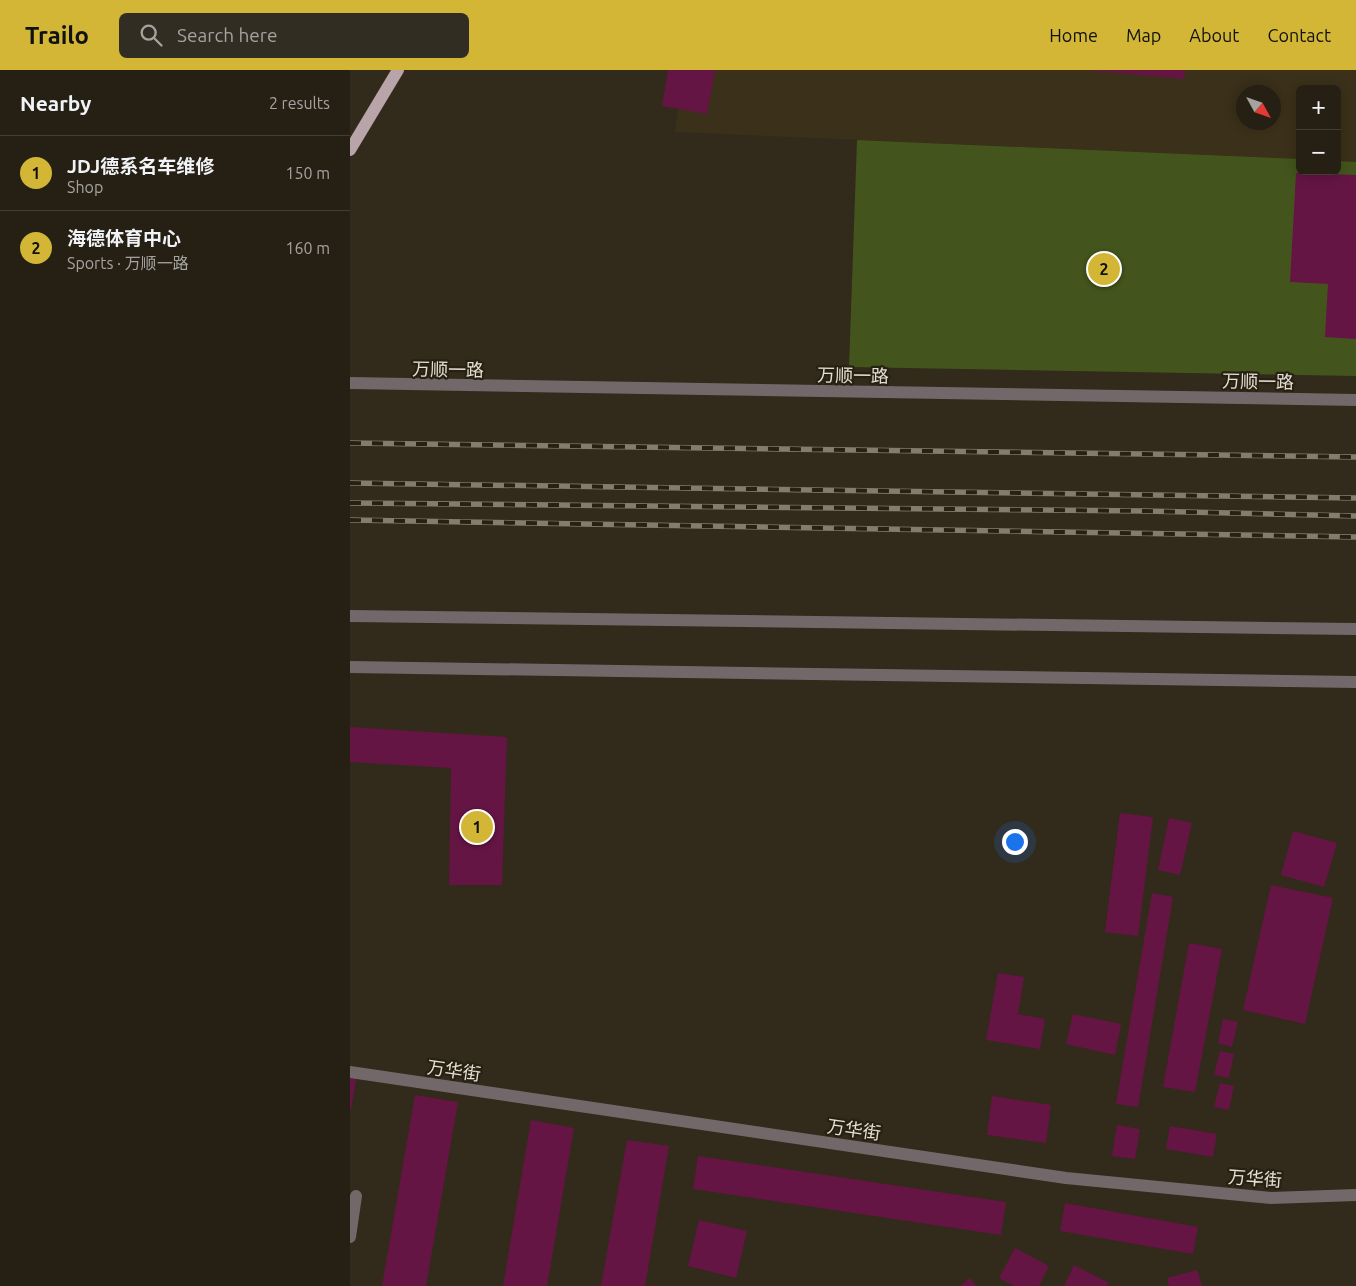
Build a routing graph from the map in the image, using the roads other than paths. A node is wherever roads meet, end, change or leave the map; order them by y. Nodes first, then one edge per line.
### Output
1 (398, 70) edge
2 (350, 150) edge
3 (350, 383) edge
4 (1356, 400) edge
5 (350, 616) edge
6 (1356, 630) edge
7 (350, 667) edge
8 (1356, 682) edge
9 (350, 1072) edge
10 (1356, 1195) edge
11 (356, 1196) dead end
12 (350, 1237) edge

1 - 2 main road
3 - 4 street, 万顺一路
5 - 6 street
7 - 8 street
9 - 10 street, 万华街
11 - 12 street

